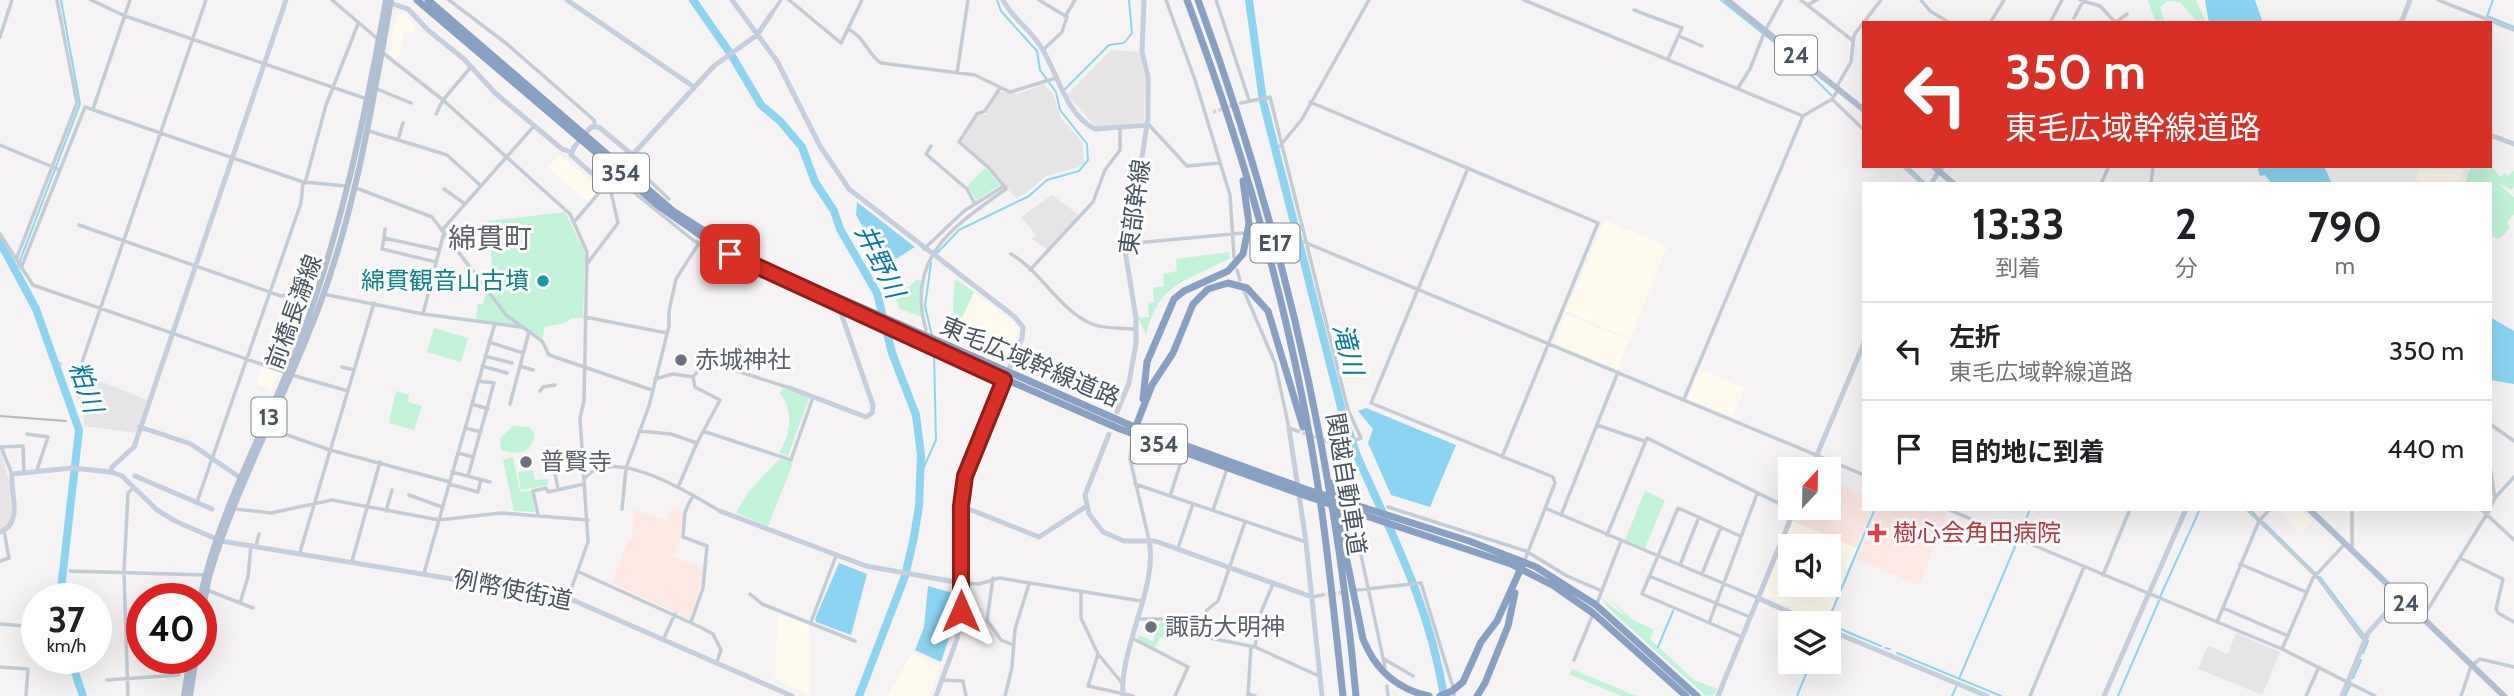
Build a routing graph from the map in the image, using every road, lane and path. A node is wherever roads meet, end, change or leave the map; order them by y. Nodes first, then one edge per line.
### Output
1 (12, 0) edge
2 (57, 0) edge
3 (91, 0) edge
4 (130, 0) edge
5 (206, 0) edge
6 (286, 0) edge
7 (332, 0) edge
8 (417, 0) edge
9 (428, 0) edge
10 (449, 0) edge
11 (567, 0) edge
12 (732, 0) edge
13 (781, 0) edge
14 (789, 0) edge
15 (862, 0) edge
16 (968, 0) edge
17 (1039, 0) edge
18 (1075, 0) edge
19 (1144, 0) edge
20 (1166, 0) edge
21 (1187, 0) edge
22 (1198, 0) edge
23 (1216, 0) edge
24 (1369, 0) edge
25 (1524, 0) edge
26 (1727, 0) edge
27 (1782, 0) edge
28 (1801, 0) edge
29 (1817, 0) edge
30 (1881, 0) edge
31 (1921, 0) edge
32 (2004, 0) edge
33 (2062, 0) edge
34 (2410, 0) edge
35 (2438, 0) edge
36 (389, 1) edge
37 (1005, 1) edge
38 (2082, 1) edge
39 (338, 2) edge
40 (1536, 2) edge
41 (1807, 5) junction
42 (1634, 10) dead end
43 (772, 13) joint
44 (2127, 14) dead end
45 (1066, 15) junction
46 (125, 16) junction
47 (2074, 18) dead end
48 (1866, 21) edge
49 (1947, 21) edge
50 (1991, 21) edge
51 (2051, 21) edge
52 (2115, 21) edge
53 (2117, 21) edge
54 (2402, 21) edge
55 (2491, 21) edge
56 (2492, 21) edge
57 (358, 24) junction
58 (1862, 27) edge
59 (850, 30) junction
60 (2514, 30) edge
61 (1765, 31) junction
62 (757, 35) junction
63 (1679, 36) junction
64 (0, 37) edge
65 (192, 38) junction
66 (379, 40) junction
67 (1853, 40) junction
68 (1702, 46) dead end
69 (1043, 50) junction
70 (381, 52) junction
71 (1668, 59) junction
72 (263, 63) junction
73 (471, 67) junction
74 (957, 72) junction
75 (1056, 78) junction
76 (694, 87) junction
77 (332, 88) junction
78 (375, 88) junction
79 (1000, 88) junction
80 (1738, 89) junction
81 (1838, 89) junction
82 (367, 99) junction
83 (1832, 99) junction
84 (443, 100) junction
85 (1249, 100) junction
86 (1310, 102) junction
87 (411, 103) dead end
88 (1241, 103) tunnel mouth
89 (1862, 108) edge
90 (93, 109) junction
91 (1213, 112) tunnel mouth
92 (436, 114) dead end
93 (1206, 114) junction
94 (1802, 116) junction
95 (403, 123) dead end
96 (1147, 125) junction
97 (534, 126) junction
98 (595, 126) junction
99 (1120, 127) junction
100 (1862, 128) edge
101 (367, 130) junction
102 (160, 133) junction
103 (2492, 136) edge
104 (583, 137) junction
105 (398, 140) junction
106 (0, 145) edge
107 (1237, 145) junction
108 (2514, 145) edge
109 (931, 146) dead end
110 (1280, 146) junction
111 (571, 152) junction
112 (630, 153) junction
113 (507, 157) junction
114 (232, 158) junction
115 (1220, 163) junction
116 (56, 168) junction
117 (1468, 168) junction
118 (1905, 168) edge
119 (1939, 168) edge
120 (1921, 182) edge
121 (1952, 182) edge
122 (304, 183) junction
123 (481, 186) junction
124 (605, 186) junction
125 (1004, 186) junction
126 (351, 187) junction
127 (444, 190) dead end
128 (669, 199) dead end
129 (465, 204) junction
130 (975, 204) junction
131 (575, 222) junction
132 (79, 225) dead end
133 (385, 229) dead end
134 (443, 231) junction
135 (1232, 233) junction
136 (1243, 233) dead end
137 (0, 234) edge
138 (384, 238) junction
139 (124, 241) junction
140 (1282, 241) dead end
141 (1292, 242) dead end
142 (699, 243) junction
143 (1305, 243) junction
144 (1124, 244) junction
145 (439, 250) junction
146 (927, 252) junction
147 (1011, 254) dead end
148 (1234, 257) dead end
149 (940, 258) dead end
150 (436, 262) junction
151 (19, 263) junction
152 (587, 264) junction
153 (195, 265) junction
154 (1030, 270) junction
155 (1237, 270) dead end
156 (418, 271) dead end
157 (433, 275) junction
158 (1240, 280) dead end
159 (416, 283) dead end
160 (430, 286) junction
161 (1418, 289) junction
162 (1244, 291) dead end
163 (270, 293) junction
164 (320, 293) junction
165 (374, 303) junction
166 (101, 309) junction
167 (837, 310) joint
168 (423, 314) junction
169 (585, 317) junction
170 (495, 323) junction
171 (521, 327) junction
172 (1136, 329) junction
173 (529, 332) junction
174 (667, 333) junction
175 (172, 334) junction
176 (926, 338) junction
177 (489, 342) junction
178 (1549, 343) junction
179 (1862, 348) edge
180 (523, 352) junction
181 (485, 356) junction
182 (246, 359) junction
183 (512, 363) dead end
184 (482, 366) junction
185 (520, 366) junction
186 (585, 366) junction
187 (342, 367) dead end
188 (354, 370) junction
189 (533, 370) dead end
190 (79, 371) dead end
191 (1618, 372) junction
192 (507, 373) dead end
193 (289, 374) junction
194 (1006, 376) junction
195 (693, 377) junction
196 (655, 379) junction
197 (478, 381) junction
198 (555, 385) dead end
199 (790, 388) joint
200 (652, 390) junction
201 (348, 391) junction
202 (540, 391) dead end
203 (814, 397) junction
204 (1684, 399) junction
205 (472, 404) junction
206 (510, 404) dead end
207 (488, 409) junction
208 (1117, 412) dead end
209 (1597, 425) junction
210 (2492, 425) edge
211 (140, 428) junction
212 (465, 428) junction
213 (1289, 428) junction
214 (270, 429) junction
215 (1133, 429) junction
216 (639, 430) junction
217 (704, 431) junction
218 (1297, 431) tunnel mouth
219 (481, 432) junction
220 (27, 434) dead end
221 (1109, 434) dead end
222 (1327, 441) tunnel mouth
223 (2514, 441) edge
224 (1645, 442) junction
225 (697, 443) junction
226 (0, 446) edge
227 (1339, 446) junction
228 (330, 450) junction
229 (458, 453) junction
230 (1184, 453) junction
231 (1817, 455) junction
232 (212, 457) junction
233 (474, 457) junction
234 (580, 457) junction
235 (1502, 457) junction
236 (568, 459) dead end
237 (380, 461) junction
238 (553, 463) dead end
239 (626, 468) junction
240 (1228, 468) junction
241 (1314, 468) junction
242 (37, 470) junction
243 (24, 471) junction
244 (111, 472) junction
245 (452, 472) junction
246 (12, 474) junction
247 (1862, 474) edge
248 (135, 476) dead end
249 (468, 476) junction
250 (2514, 477) edge
251 (2492, 479) edge
252 (242, 480) junction
253 (481, 480) junction
254 (490, 482) dead end
255 (584, 482) junction
256 (449, 483) junction
257 (1135, 484) junction
258 (679, 485) junction
259 (133, 488) junction
260 (392, 490) dead end
261 (558, 490) junction
262 (1298, 490) junction
263 (1757, 494) junction
264 (409, 495) dead end
265 (693, 495) junction
266 (1170, 496) junction
267 (2495, 498) junction
268 (197, 502) junction
269 (1778, 502) edge
270 (313, 504) junction
271 (1193, 504) junction
272 (2492, 504) edge
273 (367, 506) junction
274 (442, 506) junction
275 (961, 506) junction
276 (1087, 506) junction
277 (1351, 507) junction
278 (1388, 507) dead end
279 (1545, 508) junction
280 (212, 509) dead end
281 (235, 509) junction
282 (622, 509) dead end
283 (1213, 510) junction
284 (1335, 510) junction
285 (386, 511) junction
286 (720, 511) joint
287 (1952, 511) edge
288 (2129, 511) edge
289 (2185, 511) edge
290 (2249, 511) edge
291 (2268, 511) edge
292 (2311, 511) edge
293 (2352, 511) edge
294 (2488, 511) edge
295 (2490, 511) edge
296 (538, 514) junction
297 (1560, 515) junction
298 (1699, 517) junction
299 (439, 520) junction
300 (588, 520) junction
301 (1790, 520) edge
302 (2259, 521) junction
303 (1245, 522) junction
304 (1721, 527) junction
305 (2, 532) edge
306 (2514, 532) edge
307 (259, 534) dead end
308 (1607, 535) junction
309 (1740, 536) junction
310 (2512, 539) edge
311 (219, 540) junction
312 (1149, 540) junction
313 (1621, 541) junction
314 (1306, 542) junction
315 (2345, 544) junction
316 (254, 545) junction
317 (1178, 549) junction
318 (2351, 550) junction
319 (1526, 551) junction
320 (300, 552) junction
321 (836, 556) junction
322 (1658, 556) junction
323 (2462, 559) junction
324 (0, 561) edge
325 (352, 561) junction
326 (2240, 564) junction
327 (1680, 565) junction
328 (1230, 566) junction
329 (1523, 567) junction
330 (2084, 567) junction
331 (70, 571) dead end
332 (124, 572) junction
333 (579, 572) junction
334 (424, 573) junction
335 (205, 575) junction
336 (1702, 575) junction
337 (2103, 575) junction
338 (1649, 576) junction
339 (2316, 576) junction
340 (993, 578) junction
341 (203, 583) edge
342 (209, 583) edge
343 (961, 583) junction
344 (1029, 584) junction
345 (1272, 584) junction
346 (1723, 584) junction
347 (1367, 589) junction
348 (1357, 590) dead end
349 (1602, 591) junction
350 (2306, 592) junction
351 (1081, 593) junction
352 (217, 594) edge
353 (750, 594) dead end
354 (2148, 594) junction
355 (1322, 595) tunnel mouth
356 (1312, 597) junction
357 (2400, 597) junction
358 (568, 598) junction
359 (1758, 598) junction
360 (1141, 601) junction
361 (240, 603) junction
362 (1716, 603) junction
363 (253, 608) dead end
364 (2223, 608) junction
365 (1595, 609) junction
366 (1786, 611) edge
367 (675, 614) junction
368 (1750, 617) junction
369 (1137, 619) junction
370 (2421, 619) junction
371 (691, 622) junction
372 (811, 622) junction
373 (2217, 622) junction
374 (2514, 622) edge
375 (1709, 623) junction
376 (0, 624) edge
377 (21, 626) edge
378 (1200, 633) junction
379 (1841, 635) edge
380 (2288, 636) junction
381 (1742, 637) junction
382 (664, 638) junction
383 (1132, 638) junction
384 (2365, 640) junction
385 (855, 641) dead end
386 (1013, 645) junction
387 (1253, 646) junction
388 (2282, 649) junction
389 (1098, 654) junction
390 (1384, 659) junction
391 (1574, 660) dead end
392 (717, 662) junction
393 (2471, 666) junction
394 (0, 667) edge
395 (1385, 667) dead end
396 (2319, 667) junction
397 (2514, 667) edge
398 (189, 674) edge
399 (192, 674) edge
400 (179, 675) dead end
401 (1319, 676) junction
402 (1413, 676) dead end
403 (126, 678) junction
404 (107, 680) dead end
405 (943, 680) junction
406 (2348, 682) junction
407 (1122, 683) junction
408 (1387, 686) dead end
409 (1453, 692) edge
410 (1123, 694) edge
411 (1248, 695) edge
412 (1321, 695) edge
413 (26, 696) edge
414 (128, 696) edge
415 (187, 696) edge
416 (792, 696) edge
417 (936, 696) edge
418 (966, 696) edge
419 (1005, 696) edge
420 (1133, 696) edge
421 (1175, 696) edge
422 (1255, 696) edge
423 (1343, 696) edge
424 (1356, 696) edge
425 (1388, 696) edge
426 (1429, 696) edge
427 (1440, 696) edge
428 (1477, 696) edge
429 (1686, 696) edge
430 (1697, 696) edge
431 (1718, 696) edge
432 (1987, 696) edge
433 (2030, 696) edge
434 (2104, 696) edge
435 (2306, 696) edge
436 (2342, 696) edge
437 (2375, 696) edge
438 (2461, 696) edge
439 (2504, 696) edge

1 - 64 street
2 - 116 street
3 - 46 street
4 - 46 street
5 - 65 street
6 - 72 street
7 - 39 street
8 - 104 highway, 東毛広域幹線道路 / 354
9 - 104 highway, 東毛広域幹線道路 / 354
10 - 98 street
11 - 76 street
12 - 62 street
13 - 43 street
14 - 59 street
15 - 59 street
16 - 74 street
17 - 45 street
18 - 45 street
19 - 96 street, 東部幹線
20 - 93 street
21 - 107 highway, 関越自動車道 / E17
22 - 284 highway, 関越自動車道 / E17
23 - 85 street
24 - 86 street
25 - 40 street
26 - 61 main road, 24
27 - 61 street
28 - 41 street
29 - 41 street
30 - 48 street
31 - 49 street
32 - 50 street
33 - 51 street
34 - 54 street
35 - 55 street
36 - 66 main road, 前橋長瀞線 / 13
36 - 70 main road, 前橋長瀞線 / 13
36 - 73 street
37 - 69 street
38 - 47 street
38 - 52 street
39 - 57 street
40 - 71 street
41 - 67 street
42 - 63 street
43 - 62 street
44 - 53 street
45 - 69 street
46 - 65 street
46 - 90 street
56 - 60 street
57 - 66 street
57 - 77 street
58 - 67 street
59 - 74 street
61 - 80 street
61 - 81 main road, 24
62 - 76 street
62 - 146 street
63 - 68 street
63 - 71 street
65 - 72 street
65 - 102 street
66 - 82 main road, 前橋長瀞線 / 13
67 - 81 street
69 - 75 street
70 - 78 main road, 前橋長瀞線 / 13
70 - 84 street
71 - 80 street
72 - 77 street
72 - 114 street
73 - 84 street
73 - 97 street
74 - 79 street
75 - 79 street
75 - 99 street
76 - 112 street
77 - 82 street
77 - 122 street
78 - 87 street
78 - 101 main road, 前橋長瀞線 / 13
79 - 125 street
80 - 94 street
81 - 83 street
81 - 89 main road, 24
82 - 126 main road, 前橋長瀞線 / 13
83 - 94 street
83 - 100 street
84 - 92 street
84 - 113 street
85 - 88 street
85 - 110 street
86 - 110 street
86 - 117 street
90 - 102 street
90 - 116 street
91 - 93 street
93 - 115 street
94 - 204 street
95 - 105 street
96 - 99 street
96 - 115 street
96 - 144 street, 東部幹線
97 - 111 street
97 - 113 street
98 - 104 street
98 - 112 street
99 - 154 street
101 - 105 street
101 - 126 main road, 前橋長瀞線 / 13
102 - 114 street
102 - 139 street
103 - 108 street
104 - 111 street
104 - 176 highway, 東毛広域幹線道路 / 354
105 - 123 street
106 - 116 street
107 - 215 highway
107 - 241 highway, 関越自動車道 / E17
109 - 130 street
110 - 143 street
111 - 124 street
112 - 128 street
113 - 123 street
113 - 131 street
114 - 122 street
114 - 153 street
115 - 135 street
116 - 151 street
116 - 151 street
117 - 161 street
117 - 178 street
118 - 120 street
119 - 121 main road
122 - 126 street
122 - 163 street
123 - 129 street
124 - 131 street
124 - 142 street
124 - 152 street
125 - 130 street
125 - 146 street
126 - 134 street
126 - 164 main road, 前橋長瀞線 / 13
127 - 129 street
129 - 134 street
130 - 146 street
131 - 152 street
132 - 139 street
133 - 138 street
134 - 145 street
134 - 171 street
135 - 136 street
135 - 144 street
135 - 148 street
137 - 151 street
138 - 145 street
138 - 150 street
139 - 153 street
139 - 166 street
140 - 141 street
142 - 167 street
142 - 174 street
143 - 161 street
143 - 227 street
144 - 172 street, 東部幹線
145 - 150 street
146 - 149 street
146 - 176 street
146 - 194 street
147 - 154 street
150 - 157 street
151 - 166 street
152 - 169 street
153 - 163 street
153 - 175 street
154 - 172 street
155 - 158 street
156 - 157 street
157 - 160 street
159 - 160 street
160 - 168 street
161 - 178 street
161 - 235 street
162 - 213 street
163 - 164 street
163 - 182 street
164 - 165 street
164 - 193 main road, 前橋長瀞線 / 13
165 - 168 street
165 - 188 street
166 - 175 street
166 - 190 street
167 - 203 street
168 - 170 street
169 - 174 street
169 - 186 street
170 - 171 street
170 - 177 street
171 - 173 street
172 - 208 street, 東部幹線
173 - 180 street
173 - 186 street
174 - 196 street
175 - 182 street
175 - 211 street
176 - 194 highway, 東毛広域幹線道路 / 354
177 - 180 street
177 - 181 street
178 - 191 street
178 - 235 street
179 - 231 street
180 - 185 street
181 - 183 street
181 - 184 street
182 - 193 street
182 - 232 street
184 - 192 street
184 - 197 street
185 - 189 street
185 - 206 street
186 - 200 street
186 - 234 street
187 - 188 street
188 - 201 street
191 - 204 street
191 - 209 street
193 - 201 street
193 - 214 main road, 前橋長瀞線 / 13
193 - 252 main road, 前橋長瀞線 / 13
194 - 215 highway, 東毛広域幹線道路 / 354
194 - 275 street
195 - 196 street
195 - 199 street
195 - 217 street
196 - 200 street
197 - 205 street
197 - 207 street
198 - 202 street
199 - 203 street
200 - 216 street
201 - 228 street
203 - 217 street
204 - 231 street
205 - 207 street
205 - 212 street
207 - 219 street
209 - 224 street
209 - 297 street
210 - 223 street
211 - 232 street
211 - 244 street
212 - 219 street
212 - 229 street
213 - 218 street
213 - 262 street
214 - 228 street
214 - 281 main road, 前橋長瀞線 / 13
215 - 230 highway, 東毛広域幹線道路 / 354
215 - 241 highway
215 - 257 street
215 - 262 highway, 東毛広域幹線道路 / 354
216 - 225 street
216 - 239 street
217 - 225 street
219 - 233 street
220 - 242 street
221 - 276 street
222 - 227 street
224 - 263 street
224 - 308 street
225 - 258 street
226 - 243 street
226 - 246 street
227 - 277 street
228 - 237 street
228 - 270 street
229 - 233 street
229 - 245 street
230 - 240 highway, 東毛広域幹線道路 / 354
230 - 266 street
231 - 247 street
232 - 252 street
232 - 268 street
233 - 249 street
234 - 236 street
234 - 255 street
235 - 279 street
237 - 256 street
237 - 273 street
238 - 261 street
239 - 255 street
239 - 258 street
239 - 282 street
240 - 262 highway, 東毛広域幹線道路 / 354
240 - 283 street
241 - 423 highway, 関越自動車道 / E17
242 - 243 street
242 - 244 street
243 - 246 street
244 - 259 street, 例幣使街道
245 - 249 street
245 - 256 street
246 - 305 street
248 - 268 street
249 - 253 street
250 - 267 street
251 - 267 street
252 - 311 main road, 前橋長瀞線 / 13
253 - 254 street
253 - 256 street
255 - 261 street
255 - 300 street
256 - 274 street
257 - 266 street
257 - 312 street
258 - 265 street
259 - 311 street, 例幣使街道
259 - 332 street
260 - 285 street
261 - 296 street
262 - 277 highway, 東毛広域幹線道路 / 354
262 - 314 street
263 - 269 street
263 - 309 street
264 - 274 street
265 - 286 street
265 - 371 street
266 - 271 street
267 - 272 street
268 - 280 street
270 - 273 street
270 - 281 street
270 - 320 street
271 - 283 street
271 - 317 street
273 - 285 street
273 - 325 street
274 - 299 street
275 - 276 street
275 - 343 street
276 - 312 street
277 - 329 highway, 東毛広域幹線道路 / 354
277 - 347 street
278 - 319 street
279 - 297 street
279 - 319 street
281 - 311 main road, 前橋長瀞線 / 13
283 - 303 street
284 - 424 highway, 関越自動車道 / E17
284 - 426 highway
285 - 299 street
286 - 321 street
287 - 330 street
288 - 337 street
289 - 354 street
290 - 302 street
291 - 302 street
292 - 315 main road, 24
293 - 318 street
294 - 323 street
295 - 310 street
296 - 299 street
296 - 300 street
297 - 308 street
298 - 304 street
298 - 322 street
298 - 327 street
299 - 334 street
300 - 333 street
301 - 359 street
302 - 326 street
302 - 339 street
303 - 314 street
303 - 328 street
304 - 309 street
304 - 336 street
305 - 324 street
306 - 310 street
307 - 316 street
308 - 313 street
309 - 346 street
311 - 316 street, 例幣使街道
311 - 335 main road, 前橋長瀞線 / 13
311 - 342 main road, 前橋長瀞線 / 13
312 - 317 street
312 - 360 street
313 - 322 street
313 - 349 street
314 - 356 street
315 - 318 main road, 24
315 - 339 street
316 - 320 street, 例幣使街道
316 - 361 street
317 - 328 street
318 - 357 main road, 24
319 - 329 street
319 - 349 street
320 - 325 street, 例幣使街道
321 - 343 street
321 - 372 street
322 - 327 street
322 - 338 street
323 - 370 street
323 - 374 street
325 - 334 street, 例幣使街道
326 - 350 street
326 - 364 street
327 - 336 street
328 - 345 street
328 - 378 street
329 - 365 highway, 東毛広域幹線道路 / 354
329 - 409 highway
329 - 428 highway
330 - 337 street
330 - 433 street
331 - 332 street
332 - 335 street
332 - 403 street
333 - 358 street
333 - 367 street
334 - 358 street, 例幣使街道
335 - 341 main road, 前橋長瀞線 / 13
336 - 346 street
337 - 354 street
338 - 362 street
338 - 375 street
339 - 350 street
339 - 384 street
340 - 343 street
340 - 344 street
340 - 386 street
343 - 405 street
344 - 351 street
344 - 386 street
345 - 356 street
345 - 387 street
346 - 359 street
346 - 362 street
347 - 348 street
347 - 390 street
347 - 409 street
349 - 365 street
350 - 380 street
351 - 360 street
351 - 389 street
352 - 361 street
353 - 372 street
354 - 373 street
354 - 434 street
355 - 356 street
356 - 401 street
357 - 370 main road, 24
357 - 384 street
358 - 382 street, 例幣使街道
359 - 366 street
359 - 368 street
360 - 369 street
361 - 363 street
362 - 368 street
362 - 375 street
364 - 373 street
364 - 380 street
365 - 391 street
365 - 429 highway, 東毛広域幹線道路 / 354
365 - 430 highway, 東毛広域幹線道路 / 354
367 - 371 street
367 - 382 street
368 - 381 street
369 - 378 street
369 - 383 street
370 - 393 main road, 24
371 - 392 street
372 - 385 street
373 - 388 street
375 - 381 street
376 - 377 street
378 - 387 street
379 - 432 street
380 - 388 street
381 - 431 street
382 - 392 street, 例幣使街道
383 - 407 street
383 - 421 street
384 - 406 street
386 - 419 street
387 - 401 street
387 - 411 street
388 - 396 street
389 - 407 street
389 - 410 street
390 - 395 street
390 - 402 street
392 - 416 street, 例幣使街道
393 - 397 street
393 - 438 street
393 - 439 main road, 24
394 - 413 street
396 - 406 street
396 - 435 street
398 - 415 main road
399 - 415 main road
400 - 403 street
401 - 412 street
403 - 404 street
403 - 414 street
405 - 417 street
405 - 418 street
406 - 436 street
406 - 437 street
407 - 410 street
408 - 425 street
409 - 427 highway
410 - 420 street
411 - 422 street

